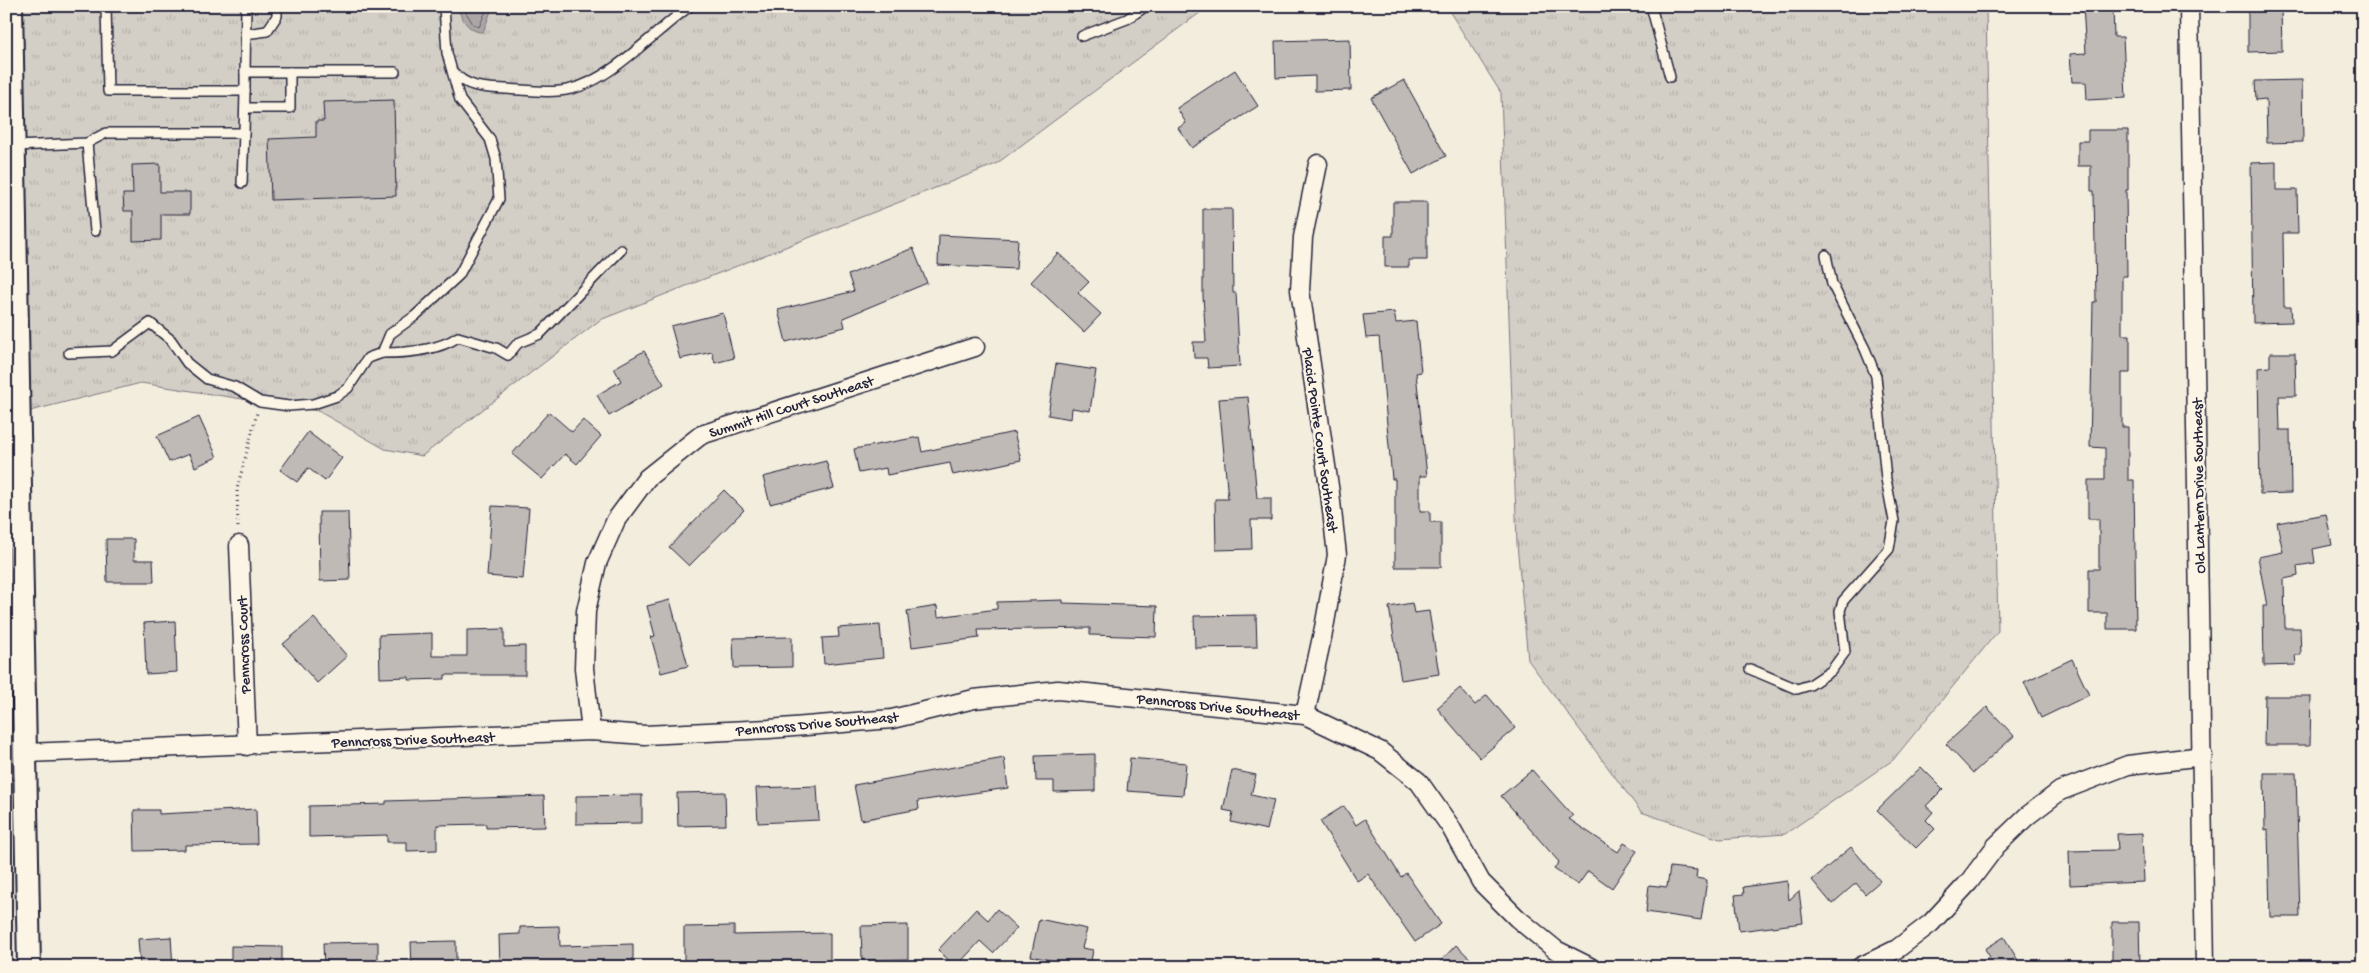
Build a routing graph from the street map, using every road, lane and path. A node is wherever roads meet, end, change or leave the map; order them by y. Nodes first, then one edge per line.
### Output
1 (11, 6) edge
2 (106, 6) edge
3 (246, 6) edge
4 (277, 6) edge
5 (444, 6) edge
6 (690, 6) edge
7 (1146, 6) edge
8 (1652, 6) edge
9 (2189, 6) edge
10 (245, 34) junction
11 (1082, 36) dead end
12 (452, 70) junction
13 (245, 72) junction
14 (290, 72) junction
15 (395, 72) dead end
16 (1670, 77) dead end
17 (245, 91) junction
18 (245, 108) junction
19 (244, 134) junction
20 (88, 143) junction
21 (14, 146) junction
22 (1318, 164) dead end
23 (242, 183) dead end
24 (94, 231) dead end
25 (621, 250) dead end
26 (1826, 256) dead end
27 (975, 346) dead end
28 (69, 353) dead end
29 (382, 353) junction
30 (260, 402) junction
31 (239, 545) joint
32 (14, 604) edge
33 (1750, 668) dead end
34 (1305, 715) junction
35 (591, 731) junction
36 (247, 746) junction
37 (26, 753) junction
38 (2203, 756) junction
39 (29, 967) edge
40 (1590, 967) edge
41 (1860, 967) edge
42 (2205, 967) edge

1 - 21 street
2 - 17 lane
3 - 10 lane
4 - 10 lane
5 - 12 lane
6 - 12 lane
7 - 11 lane
8 - 16 lane
9 - 38 street, Old Lantern Drive Southeast
10 - 13 lane
12 - 29 lane
13 - 14 lane
13 - 17 lane
14 - 15 lane
14 - 18 lane
17 - 18 lane
18 - 19 lane
19 - 20 lane
19 - 23 lane
20 - 21 lane
20 - 24 lane
21 - 32 street
22 - 34 street, Placid Pointe Court Southeast
25 - 29 lane
26 - 33 lane
27 - 35 street, Summit Hill Court Southeast
28 - 30 lane
29 - 30 lane
30 - 31 path
31 - 36 street, Penncross Court
32 - 37 street
34 - 35 street, Penncross Drive Southeast
34 - 40 street, Penncross Drive Southeast
35 - 36 street, Penncross Drive Southeast
36 - 37 street, Penncross Drive Southeast
37 - 39 street
38 - 41 street
38 - 42 street, Old Lantern Drive Southeast

